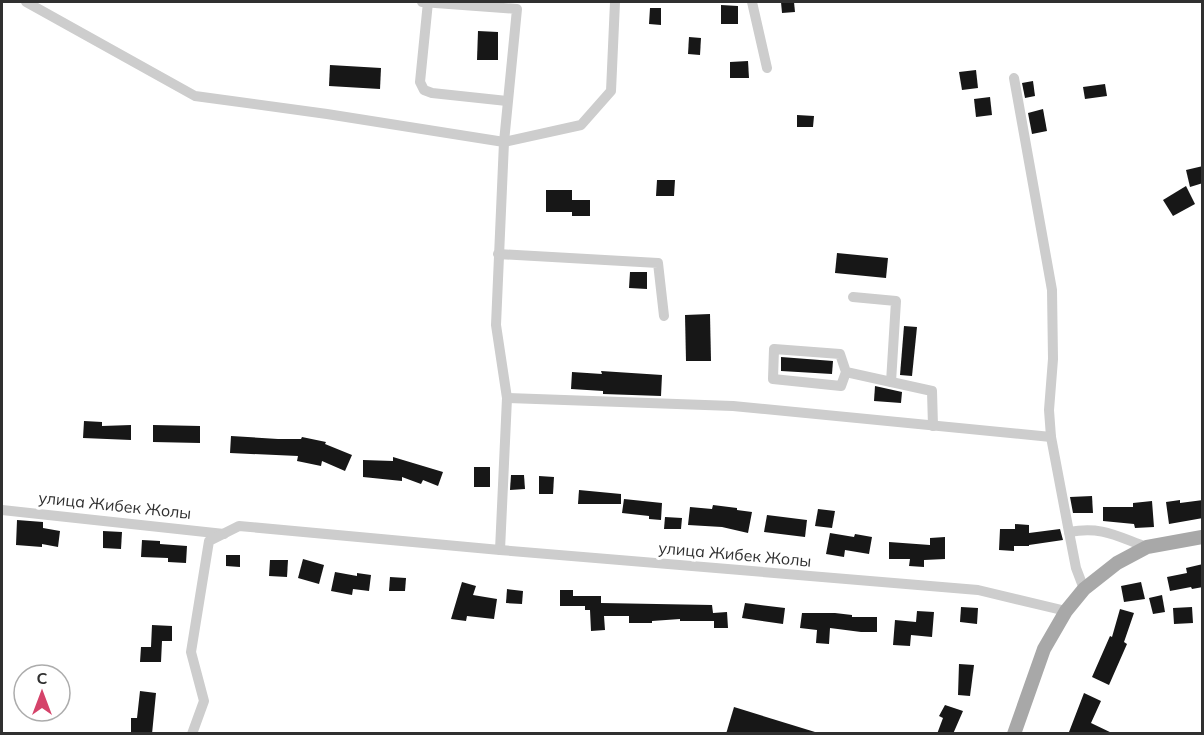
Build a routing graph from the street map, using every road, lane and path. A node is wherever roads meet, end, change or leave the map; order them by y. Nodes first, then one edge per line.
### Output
1 (26, 2) edge
2 (422, 2) edge
3 (428, 2) edge
4 (615, 2) edge
5 (752, 2) edge
6 (767, 68) dead end
7 (1014, 78) dead end
8 (507, 101) junction
9 (504, 142) junction
10 (498, 254) junction
11 (853, 297) dead end
12 (664, 316) dead end
13 (846, 372) junction
14 (891, 382) junction
15 (507, 398) junction
16 (933, 426) junction
17 (1051, 437) junction
18 (2, 510) edge
19 (1069, 532) junction
20 (224, 534) junction
21 (1203, 537) edge
22 (1147, 547) junction
23 (500, 550) junction
24 (1084, 590) junction
25 (1066, 611) junction
26 (192, 734) edge
27 (1014, 734) edge

1 - 9 street
2 - 3 street
3 - 8 street
3 - 8 street
4 - 9 street
5 - 6 street
7 - 17 street
8 - 9 street
9 - 10 street
10 - 12 street
10 - 15 street
11 - 14 street
13 - 13 street
13 - 14 street
14 - 16 street
15 - 16 street
15 - 23 street
16 - 17 street
17 - 19 street
18 - 20 street, улица Жибек Жолы
19 - 22 street
19 - 24 street
20 - 23 street, улица Жибек Жолы
20 - 26 street
21 - 22 main road
22 - 24 main road
23 - 25 street, улица Жибек Жолы
24 - 25 main road
25 - 27 main road

